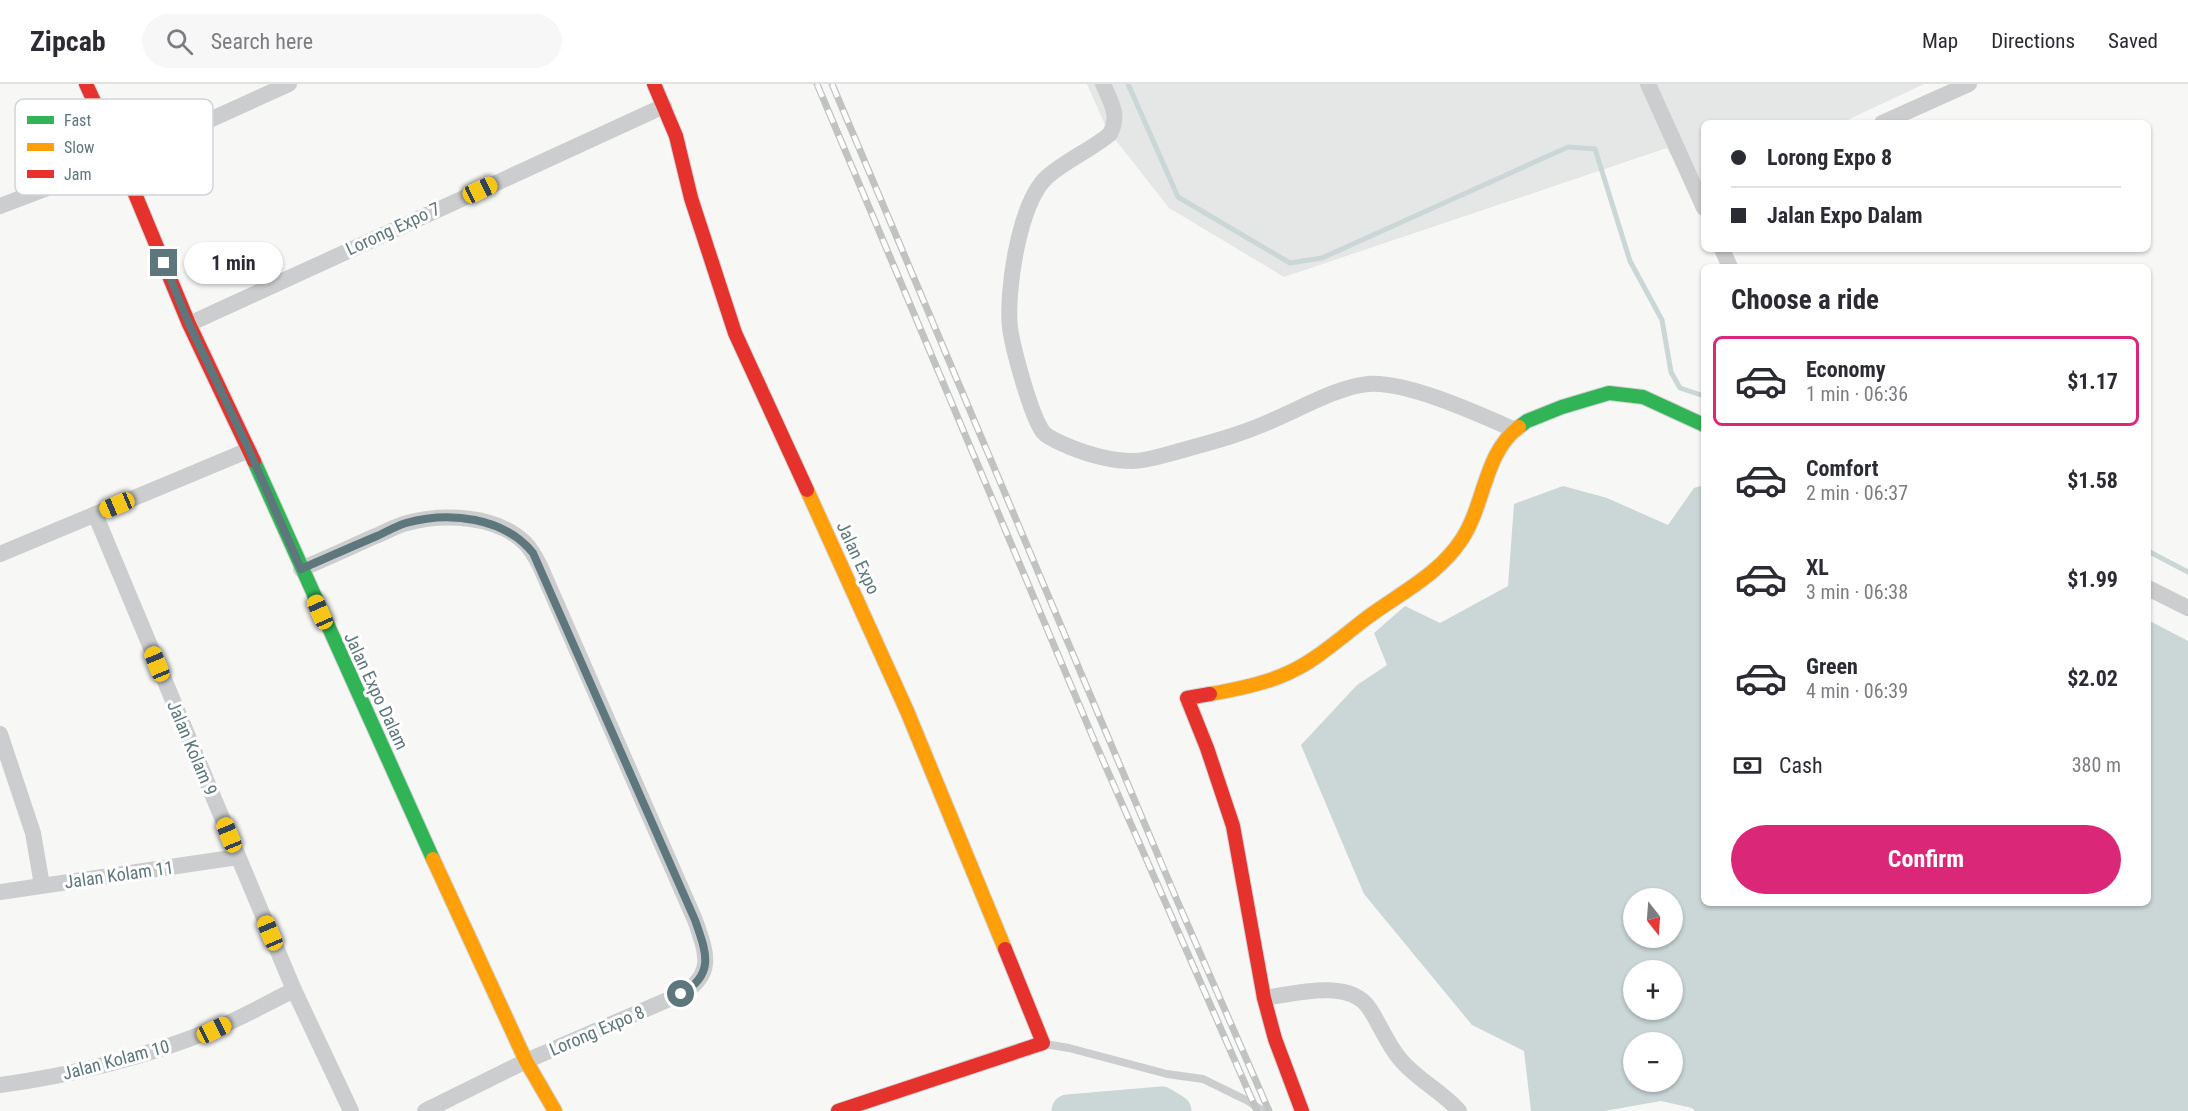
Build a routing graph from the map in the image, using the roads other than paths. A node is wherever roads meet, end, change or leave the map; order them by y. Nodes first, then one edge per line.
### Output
1 (86, 84) edge
2 (289, 84) edge
3 (654, 84) edge
4 (1102, 84) edge
5 (1648, 84) edge
6 (1969, 84) edge
7 (93, 99) edge
8 (664, 106) junction
9 (213, 118) edge
10 (1889, 120) edge
11 (29, 195) edge
12 (136, 195) edge
13 (1701, 201) edge
14 (0, 206) edge
15 (189, 324) junction
16 (1701, 424) edge
17 (1515, 430) junction
18 (249, 450) junction
19 (95, 514) junction
20 (0, 554) edge
21 (301, 569) junction
22 (2151, 590) edge
23 (2188, 608) edge
24 (0, 734) edge
25 (238, 857) junction
26 (42, 885) junction
27 (0, 892) edge
28 (294, 990) junction
29 (1264, 998) junction
30 (1043, 1043) junction
31 (526, 1061) junction
32 (0, 1085) edge
33 (351, 1111) edge
34 (425, 1111) edge
35 (555, 1111) edge
36 (838, 1111) edge
37 (1263, 1111) edge
38 (1302, 1111) edge
39 (1459, 1111) edge

1 - 7 street, Jalan Expo Dalam
2 - 9 street
3 - 8 street, Jalan Expo
4 - 17 street
5 - 13 street
6 - 10 street
8 - 15 street, Lorong Expo 7
8 - 30 street, Jalan Expo
11 - 14 street
12 - 15 street, Jalan Expo Dalam
15 - 18 street, Jalan Expo Dalam
16 - 17 street
17 - 29 street
18 - 19 street
18 - 21 street, Jalan Expo Dalam
19 - 20 street
19 - 25 street, Jalan Kolam 9
21 - 31 street, Jalan Expo Dalam
21 - 31 street, Lorong Expo 8
22 - 23 street
24 - 26 street
25 - 26 street, Jalan Kolam 11
25 - 28 street, Jalan Kolam 9
26 - 27 street, Jalan Kolam 11
28 - 32 street, Jalan Kolam 10
28 - 33 street, Jalan Kolam 9
29 - 38 street
29 - 39 street
30 - 36 street
30 - 37 lane
31 - 34 street, Lorong Expo 8
31 - 35 street, Jalan Expo Dalam

